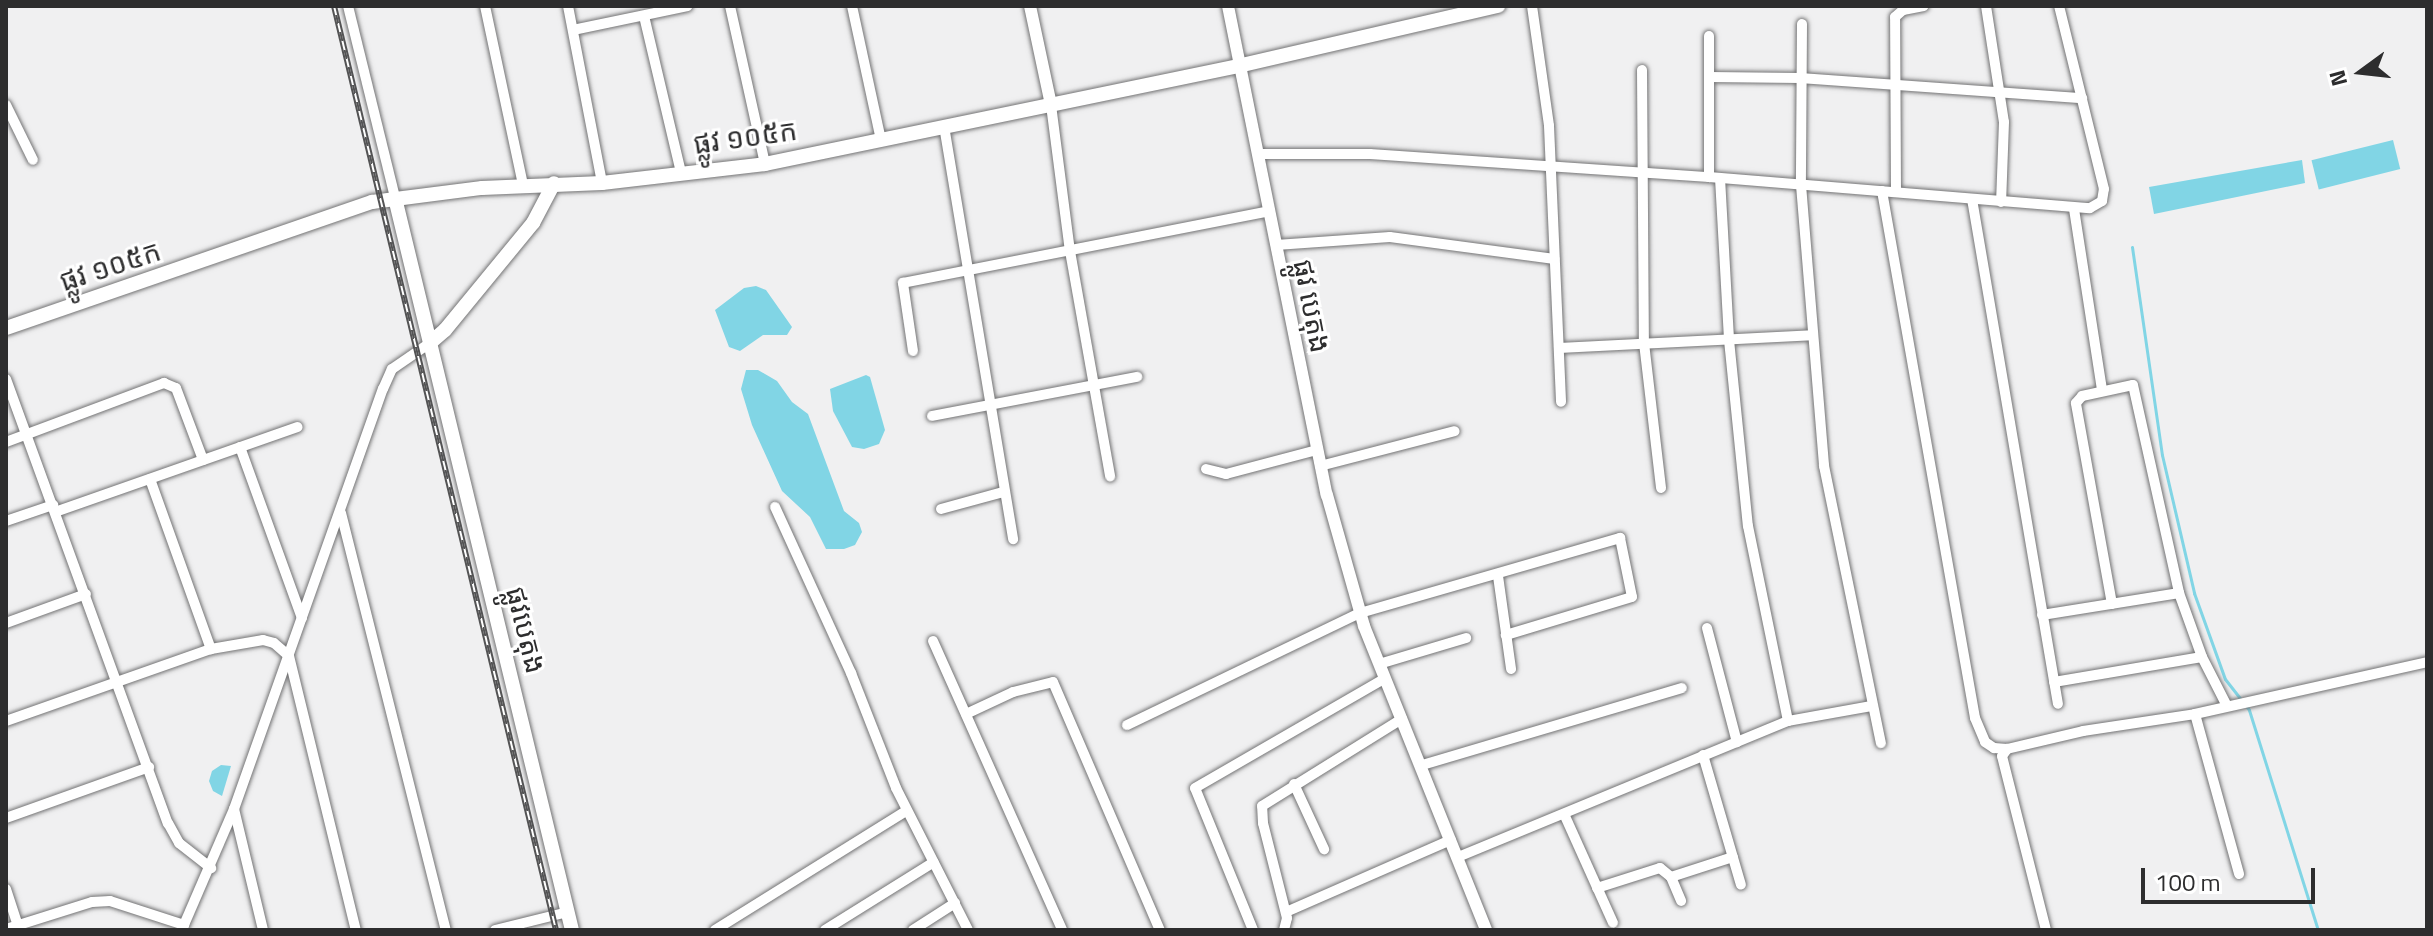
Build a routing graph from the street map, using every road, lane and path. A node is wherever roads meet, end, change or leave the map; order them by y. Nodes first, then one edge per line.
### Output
1 (348, 6) edge
2 (485, 6) edge
3 (568, 6) edge
4 (688, 6) edge
5 (730, 6) edge
6 (852, 6) edge
7 (1030, 6) edge
8 (1228, 6) edge
9 (1498, 6) edge
10 (1532, 6) edge
11 (1924, 6) edge
12 (1986, 6) edge
13 (2059, 6) edge
14 (1475, 8) edge
15 (644, 16) junction
16 (1802, 24) dead end
17 (573, 30) junction
18 (1709, 36) dead end
19 (1242, 65) junction
20 (1642, 70) dead end
21 (1709, 77) junction
22 (1800, 78) junction
23 (1895, 86) junction
24 (2000, 94) junction
25 (2082, 98) junction
26 (6, 105) edge
27 (1051, 105) junction
28 (944, 126) junction
29 (881, 140) junction
30 (1260, 154) junction
31 (33, 160) dead end
32 (765, 164) junction
33 (1552, 168) junction
34 (681, 173) junction
35 (1642, 173) junction
36 (1714, 177) junction
37 (554, 183) junction
38 (602, 183) junction
39 (523, 185) junction
40 (1801, 185) junction
41 (1882, 191) junction
42 (1896, 191) junction
43 (395, 198) junction
44 (1972, 199) junction
45 (2001, 202) junction
46 (2074, 209) junction
47 (1269, 211) junction
48 (1276, 245) junction
49 (1070, 251) junction
50 (1555, 259) junction
51 (970, 269) junction
52 (6, 327) edge
53 (1812, 335) junction
54 (1729, 340) junction
55 (430, 343) junction
56 (1644, 343) junction
57 (1559, 348) junction
58 (913, 351) dead end
59 (1137, 377) dead end
60 (6, 379) edge
61 (1094, 385) junction
62 (2102, 390) junction
63 (1561, 402) dead end
64 (990, 404) junction
65 (932, 416) dead end
66 (298, 427) dead end
67 (1455, 431) dead end
68 (27, 434) junction
69 (6, 442) edge
70 (240, 447) junction
71 (1317, 450) junction
72 (203, 460) junction
73 (1320, 466) junction
74 (1206, 469) dead end
75 (1110, 476) dead end
76 (150, 479) junction
77 (1661, 488) dead end
78 (1003, 492) junction
79 (775, 507) dead end
80 (54, 509) junction
81 (941, 509) dead end
82 (341, 513) junction
83 (6, 521) edge
84 (1013, 539) dead end
85 (1498, 576) junction
86 (2179, 593) junction
87 (86, 594) junction
88 (2112, 604) junction
89 (1360, 613) junction
90 (2042, 615) junction
91 (302, 618) junction
92 (6, 623) edge
93 (1707, 628) dead end
94 (1506, 635) junction
95 (1466, 638) dead end
96 (933, 641) dead end
97 (211, 649) junction
98 (289, 656) junction
99 (2202, 657) junction
100 (2427, 662) edge
101 (1379, 664) junction
102 (1511, 669) dead end
103 (1384, 679) junction
104 (118, 682) junction
105 (2054, 682) junction
106 (1682, 688) dead end
107 (2058, 704) dead end
108 (1871, 706) junction
109 (2230, 706) junction
110 (966, 714) junction
111 (2195, 714) junction
112 (1402, 719) junction
113 (6, 721) edge
114 (1788, 721) junction
115 (1127, 725) dead end
116 (1737, 742) junction
117 (1881, 743) dead end
118 (2007, 749) junction
119 (1703, 755) junction
120 (1422, 765) junction
121 (149, 767) junction
122 (1294, 784) junction
123 (234, 809) junction
124 (906, 811) junction
125 (1565, 816) junction
126 (6, 818) edge
127 (1451, 840) junction
128 (1324, 849) dead end
129 (1458, 857) junction
130 (1733, 857) junction
131 (934, 862) junction
132 (211, 868) junction
133 (2239, 874) dead end
134 (1671, 877) junction
135 (1741, 885) dead end
136 (1597, 888) junction
137 (6, 889) edge
138 (1681, 901) dead end
139 (955, 903) junction
140 (568, 912) junction
141 (1286, 912) junction
142 (1613, 923) dead end
143 (18, 925) junction
144 (520, 927) edge
145 (6, 929) edge
146 (263, 930) edge
147 (356, 930) edge
148 (446, 930) edge
149 (495, 930) edge
150 (572, 930) edge
151 (715, 930) edge
152 (825, 930) edge
153 (913, 930) edge
154 (968, 930) edge
155 (1062, 930) edge
156 (1160, 930) edge
157 (1253, 930) edge
158 (1284, 930) edge
159 (1486, 930) edge
160 (2046, 930) edge

1 - 43 street
2 - 39 street
3 - 17 street
4 - 15 street
5 - 32 street
6 - 29 street
7 - 27 street
8 - 19 street, ផ្លូវ បេតុង
9 - 14 main road, ផ្លូវ ១០៥ក
10 - 33 street
11 - 23 street
12 - 24 street
13 - 25 street
14 - 19 main road, ផ្លូវ ១០៥ក
15 - 17 street
15 - 34 street
16 - 22 street
17 - 38 street
18 - 21 street
19 - 27 main road, ផ្លូវ ១០៥ក
19 - 30 street, ផ្លូវ បេតុង
20 - 35 street
21 - 22 street
21 - 36 street
22 - 23 street
22 - 40 street
23 - 24 street
23 - 42 street
24 - 25 street
24 - 45 street
25 - 46 street
26 - 31 street
27 - 28 main road, ផ្លូវ ១០៥ក
27 - 49 street
28 - 29 main road, ផ្លូវ ១០៥ក
28 - 51 street
29 - 32 main road, ផ្លូវ ១០៥ក
30 - 33 street
30 - 47 street, ផ្លូវ បេតុង
32 - 34 main road, ផ្លូវ ១០៥ក
33 - 35 street
33 - 50 street
34 - 38 main road, ផ្លូវ ១០៥ក
35 - 36 street
35 - 56 street
36 - 40 street
36 - 54 street
37 - 38 main road, ផ្លូវ ១០៥ក
37 - 39 main road, ផ្លូវ ១០៥ក
37 - 55 main road
39 - 43 main road, ផ្លូវ ១០៥ក
40 - 41 street
40 - 53 street
41 - 42 street
41 - 118 street
42 - 44 street
43 - 52 main road, ផ្លូវ ១០៥ក
43 - 55 main road, ផ្លូវបេតុង
44 - 45 street
44 - 90 street
45 - 46 street
46 - 62 street
47 - 48 street, ផ្លូវ បេតុង
47 - 49 street
48 - 50 street
48 - 71 street, ផ្លូវ បេតុង
49 - 51 street
49 - 61 street
50 - 57 street
51 - 58 street
51 - 64 street
53 - 54 street
53 - 108 street
54 - 56 street
54 - 114 street
55 - 82 street
55 - 140 main road, ផ្លូវបេតុង
56 - 57 street
56 - 77 street
57 - 63 street
59 - 61 street
60 - 68 street
61 - 64 street
61 - 75 street
62 - 86 street
62 - 88 street
64 - 65 street
64 - 78 street
66 - 70 street
67 - 73 street
68 - 69 street
68 - 72 street
68 - 80 street
70 - 72 street
70 - 91 street
71 - 73 street, ផ្លូវ បេតុង
71 - 74 street
72 - 76 street
73 - 89 street, ផ្លូវ បេតុង
76 - 80 street
76 - 97 street
78 - 81 street
78 - 84 street
79 - 124 street
80 - 83 street
80 - 87 street
82 - 91 street
82 - 148 street
85 - 89 street
85 - 94 street
85 - 94 street
86 - 88 street
86 - 99 street
87 - 92 street
87 - 104 street
88 - 90 street
89 - 101 street, ផ្លូវ បេតុង
89 - 115 street
90 - 105 street
91 - 98 street
93 - 116 street
94 - 102 street
95 - 101 street
96 - 110 street
97 - 98 street
97 - 104 street
98 - 123 street
98 - 147 street
99 - 105 street
99 - 109 street
100 - 109 street
101 - 103 street, ផ្លូវ បេតុង
103 - 112 street, ផ្លូវ បេតុង
103 - 157 street
104 - 113 street
104 - 121 street
105 - 107 street
106 - 120 street
108 - 114 street
108 - 117 street
109 - 111 street
110 - 155 street
110 - 156 street
111 - 118 street
111 - 133 street
112 - 120 street, ផ្លូវ បេតុង
112 - 122 street
114 - 116 street
116 - 119 street
118 - 160 street
119 - 125 street
119 - 130 street
120 - 127 street, ផ្លូវ បេតុង
121 - 126 street
121 - 132 street
122 - 128 street
122 - 141 street
123 - 132 street
123 - 146 street
124 - 131 street
124 - 151 street
125 - 129 street
125 - 136 street
127 - 129 street, ផ្លូវ បេតុង
127 - 141 street
129 - 159 street, ផ្លូវ បេតុង
130 - 134 street
130 - 135 street
131 - 139 street
131 - 152 street
132 - 143 street
134 - 136 street
134 - 138 street
136 - 142 street
137 - 143 street
139 - 153 street
139 - 154 street
140 - 144 street
140 - 150 main road, ផ្លូវបេតុង
141 - 158 street
143 - 145 street
144 - 149 street

